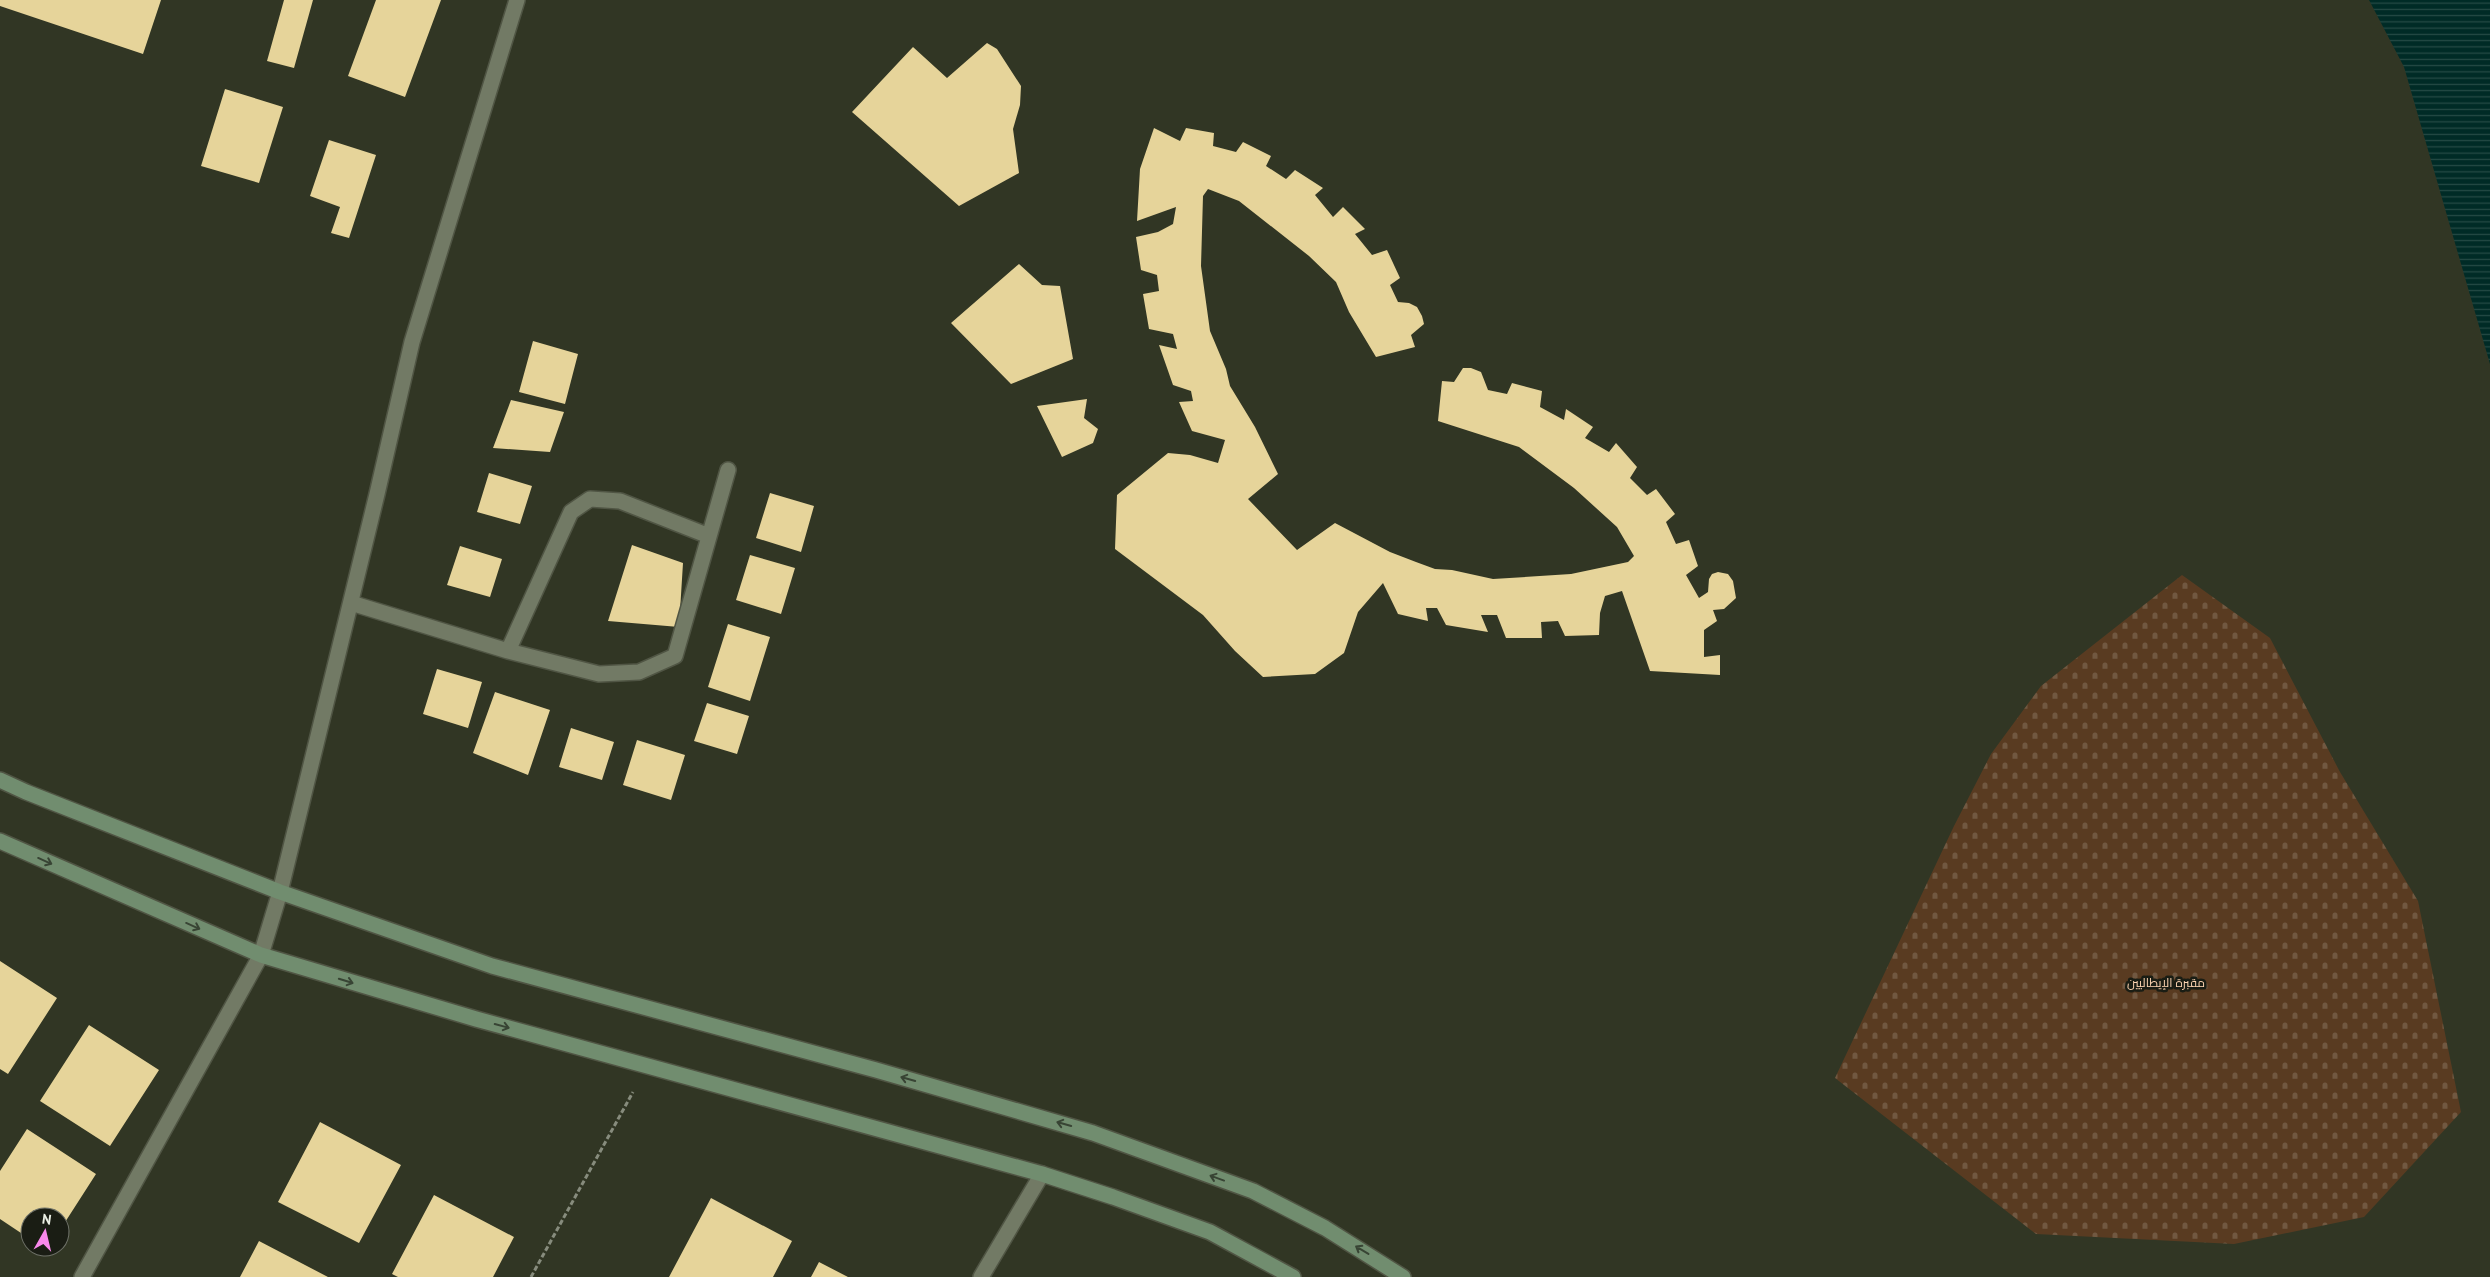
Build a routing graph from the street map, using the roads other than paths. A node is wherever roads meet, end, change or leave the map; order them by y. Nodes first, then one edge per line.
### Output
1 (517, 0) edge
2 (728, 470) dead end
3 (709, 536) junction
4 (351, 603) junction
5 (508, 652) junction
6 (0, 780) edge
7 (0, 841) edge
8 (280, 892) junction
9 (261, 956) junction
10 (1042, 1174) junction
11 (82, 1277) edge
12 (981, 1277) edge
13 (1293, 1277) edge
14 (1403, 1277) edge

1 - 4 street
2 - 3 street
3 - 5 street
3 - 5 street
4 - 5 street
4 - 8 street
6 - 8 street
7 -> 9 street
8 - 9 street
14 -> 8 street
9 -> 10 street
9 - 11 street
10 - 12 street
10 - 13 street

